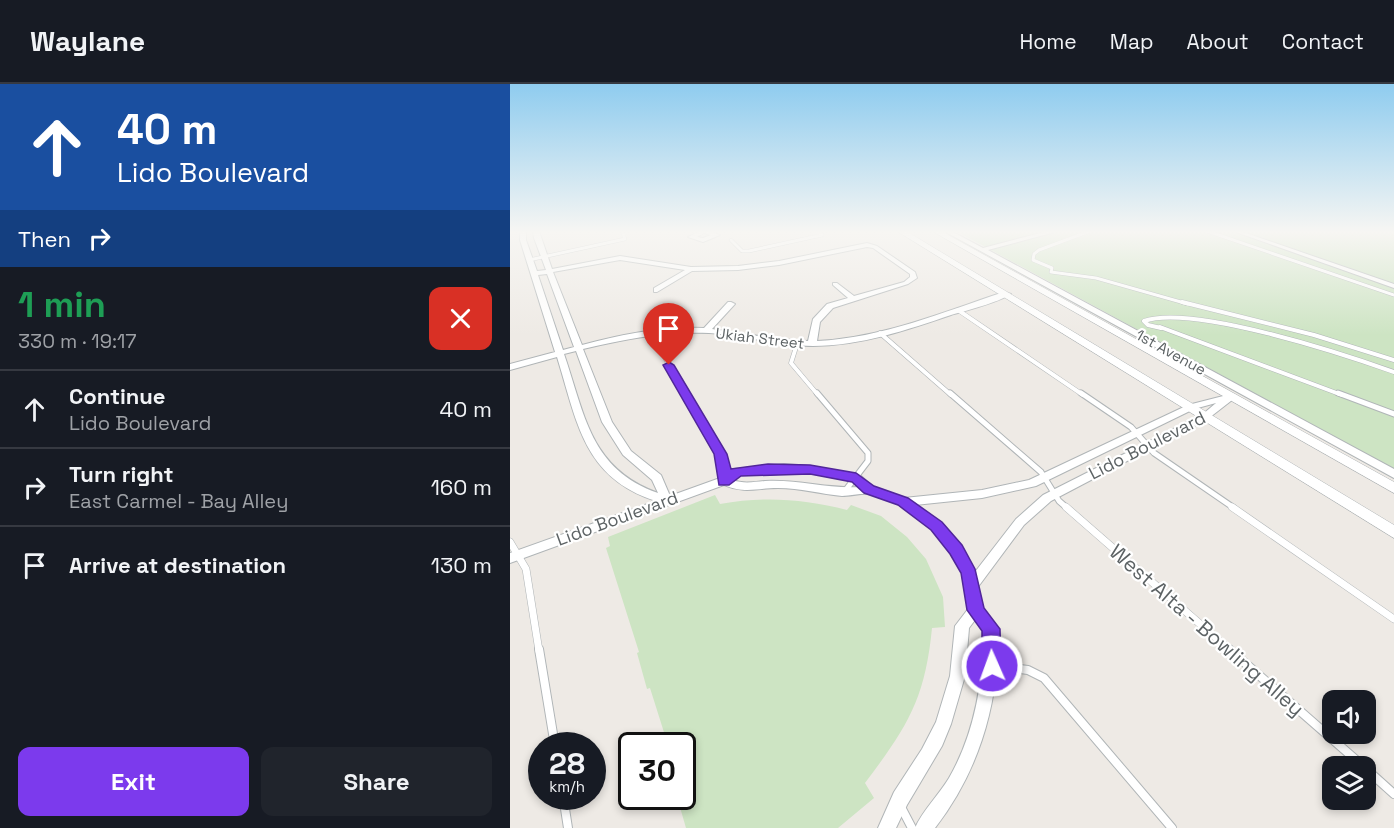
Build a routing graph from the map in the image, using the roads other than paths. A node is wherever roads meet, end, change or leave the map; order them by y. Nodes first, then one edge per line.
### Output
1 (532, 266) edge
2 (548, 266) edge
3 (578, 266) edge
4 (670, 266) edge
5 (766, 266) edge
6 (900, 266) edge
7 (959, 266) edge
8 (998, 266) edge
9 (1013, 266) edge
10 (1047, 266) edge
11 (1305, 266) edge
12 (1336, 266) edge
13 (691, 269) junction
14 (550, 271) junction
15 (534, 274) junction
16 (835, 284) dead end
17 (1394, 286) edge
18 (657, 290) dead end
19 (1007, 294) junction
20 (1394, 295) edge
21 (852, 298) junction
22 (731, 303) dead end
23 (958, 310) junction
24 (706, 331) junction
25 (665, 332) junction
26 (880, 333) junction
27 (797, 344) junction
28 (812, 344) junction
29 (580, 349) junction
30 (560, 354) junction
31 (1394, 360) edge
32 (510, 367) edge
33 (1394, 372) edge
34 (1231, 397) junction
35 (1191, 407) junction
36 (1394, 414) edge
37 (1206, 416) junction
38 (1137, 434) junction
39 (1147, 446) junction
40 (1394, 474) edge
41 (856, 478) junction
42 (1045, 478) junction
43 (724, 482) junction
44 (1394, 488) edge
45 (869, 490) junction
46 (844, 492) junction
47 (1054, 493) junction
48 (666, 500) junction
49 (903, 502) junction
50 (1394, 532) edge
51 (510, 542) edge
52 (514, 556) edge
53 (972, 584) junction
54 (975, 610) junction
55 (1394, 620) edge
56 (961, 662) junction
57 (992, 666) junction
58 (553, 732) edge
59 (1351, 756) edge
60 (1376, 778) edge
61 (1394, 794) edge
62 (897, 800) junction
63 (565, 810) edge
64 (568, 828) edge
65 (887, 828) edge
66 (912, 828) edge
67 (924, 828) edge
68 (1172, 828) edge

1 - 15 street
2 - 14 street
3 - 14 street
4 - 13 street
5 - 13 street
6 - 21 street
7 - 19 main road
8 - 34 main road
9 - 40 street, 1st Avenue
10 - 31 lane
11 - 20 lane
12 - 17 street
13 - 18 street
14 - 15 street
14 - 29 street
15 - 30 street
16 - 21 street
19 - 23 street, Ukiah Street
19 - 35 main road
21 - 28 street
22 - 24 street
23 - 26 street, Ukiah Street
23 - 38 lane
24 - 25 street, Ukiah Street
24 - 27 street, Ukiah Street
25 - 29 street, Ukiah Street
25 - 43 lane
26 - 28 street, Ukiah Street
26 - 42 lane, West Alta - Bowling Alley
27 - 28 street, Ukiah Street
27 - 41 lane
29 - 30 street, Ukiah Street
29 - 48 street
30 - 32 street, Ukiah Street
30 - 48 street
33 - 36 lane
34 - 35 street, Lido Boulevard
34 - 37 street, Lido Boulevard
34 - 44 main road
35 - 37 main road
35 - 38 street, Lido Boulevard
37 - 39 street, Lido Boulevard
37 - 50 main road
38 - 39 lane
38 - 42 street, Lido Boulevard
39 - 47 street, Lido Boulevard
39 - 55 lane
41 - 43 street, Lido Boulevard
41 - 45 street, Lido Boulevard
41 - 46 lane
42 - 47 lane, West Alta - Bowling Alley
42 - 49 street, Lido Boulevard
43 - 46 street, Lido Boulevard
43 - 48 street, Lido Boulevard
45 - 46 street, Lido Boulevard
45 - 49 street, Lido Boulevard
47 - 53 street, Lido Boulevard
47 - 59 lane, West Alta - Bowling Alley
48 - 52 street, Lido Boulevard
49 - 53 street, Lido Boulevard
51 - 52 lane
52 - 58 lane
53 - 54 street
54 - 56 street
54 - 57 street
56 - 57 lane
56 - 62 street
57 - 67 street
57 - 68 lane
60 - 61 lane, West Alta - Bowling Alley
62 - 65 street
62 - 66 lane
63 - 64 lane

